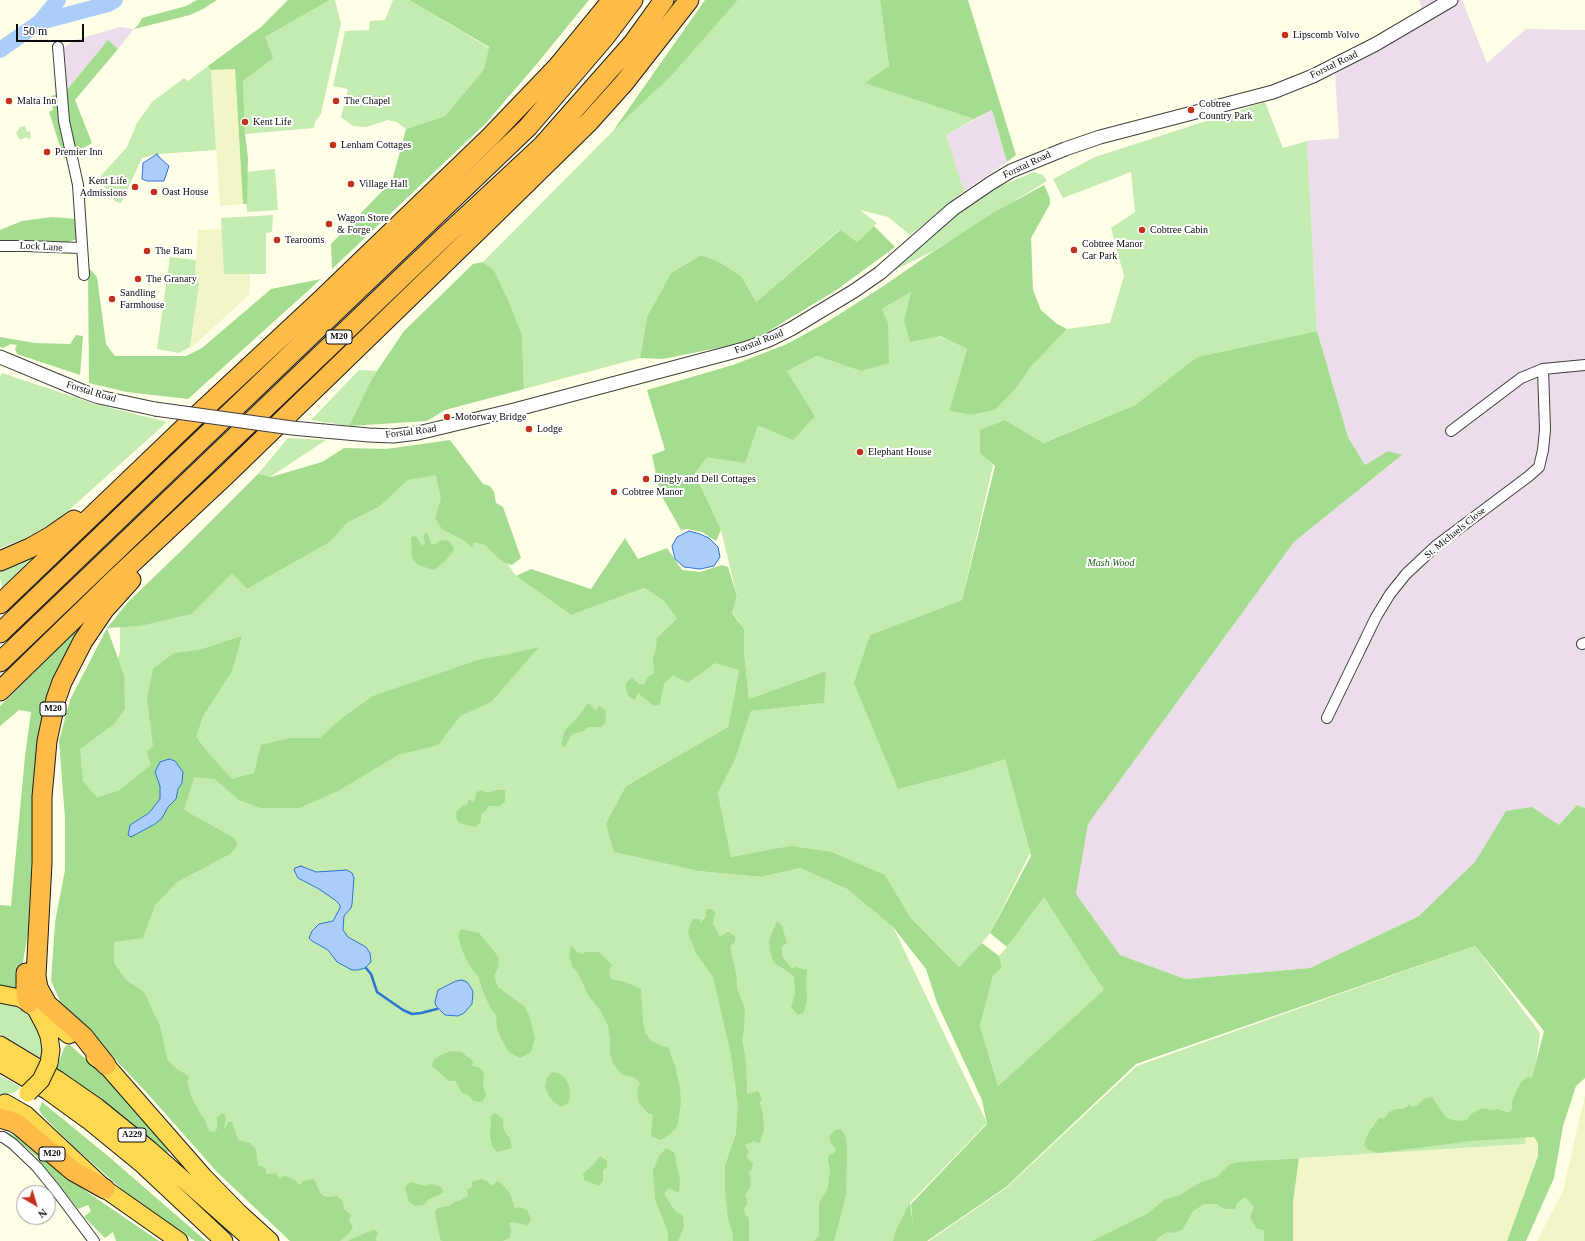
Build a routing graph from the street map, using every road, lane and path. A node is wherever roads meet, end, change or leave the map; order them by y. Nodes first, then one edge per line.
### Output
1 (612, 0) edge
2 (633, 0) edge
3 (664, 0) edge
4 (689, 0) edge
5 (1451, 0) edge
6 (58, 47) dead end
7 (0, 246) edge
8 (82, 248) junction
9 (84, 275) dead end
10 (0, 357) edge
11 (1585, 365) edge
12 (1543, 369) junction
13 (192, 420) junction
14 (1451, 431) dead end
15 (226, 475) junction
16 (0, 561) edge
17 (0, 604) edge
18 (0, 633) edge
19 (0, 662) edge
20 (0, 691) edge
21 (1327, 718) dead end
22 (39, 913) junction
23 (0, 994) edge
24 (33, 1006) junction
25 (0, 1044) edge
26 (0, 1063) edge
27 (106, 1065) junction
28 (2, 1108) edge
29 (0, 1137) edge
30 (105, 1189) joint
31 (265, 1240) edge
32 (94, 1241) edge
33 (178, 1241) edge
34 (224, 1241) edge

1 - 13 highway
2 - 18 highway, M20
3 - 19 highway, M20
4 - 15 highway, M20
5 - 10 street, Forstal Road, bridge
6 - 8 street
7 - 8 street, Lock Lane
8 - 9 street
11 - 12 street
12 - 14 street
12 - 21 street, St. Michaels Close
13 - 16 highway
13 - 17 highway
15 - 20 highway, M20
15 - 22 highway, M20
22 - 24 highway, M20
22 - 27 highway, M20
23 - 24 highway
24 - 27 highway
24 - 28 highway, bridge
25 - 31 highway, A229
26 - 34 highway, A229
27 - 31 highway
28 - 30 highway, M20
29 - 32 street
30 - 33 highway

